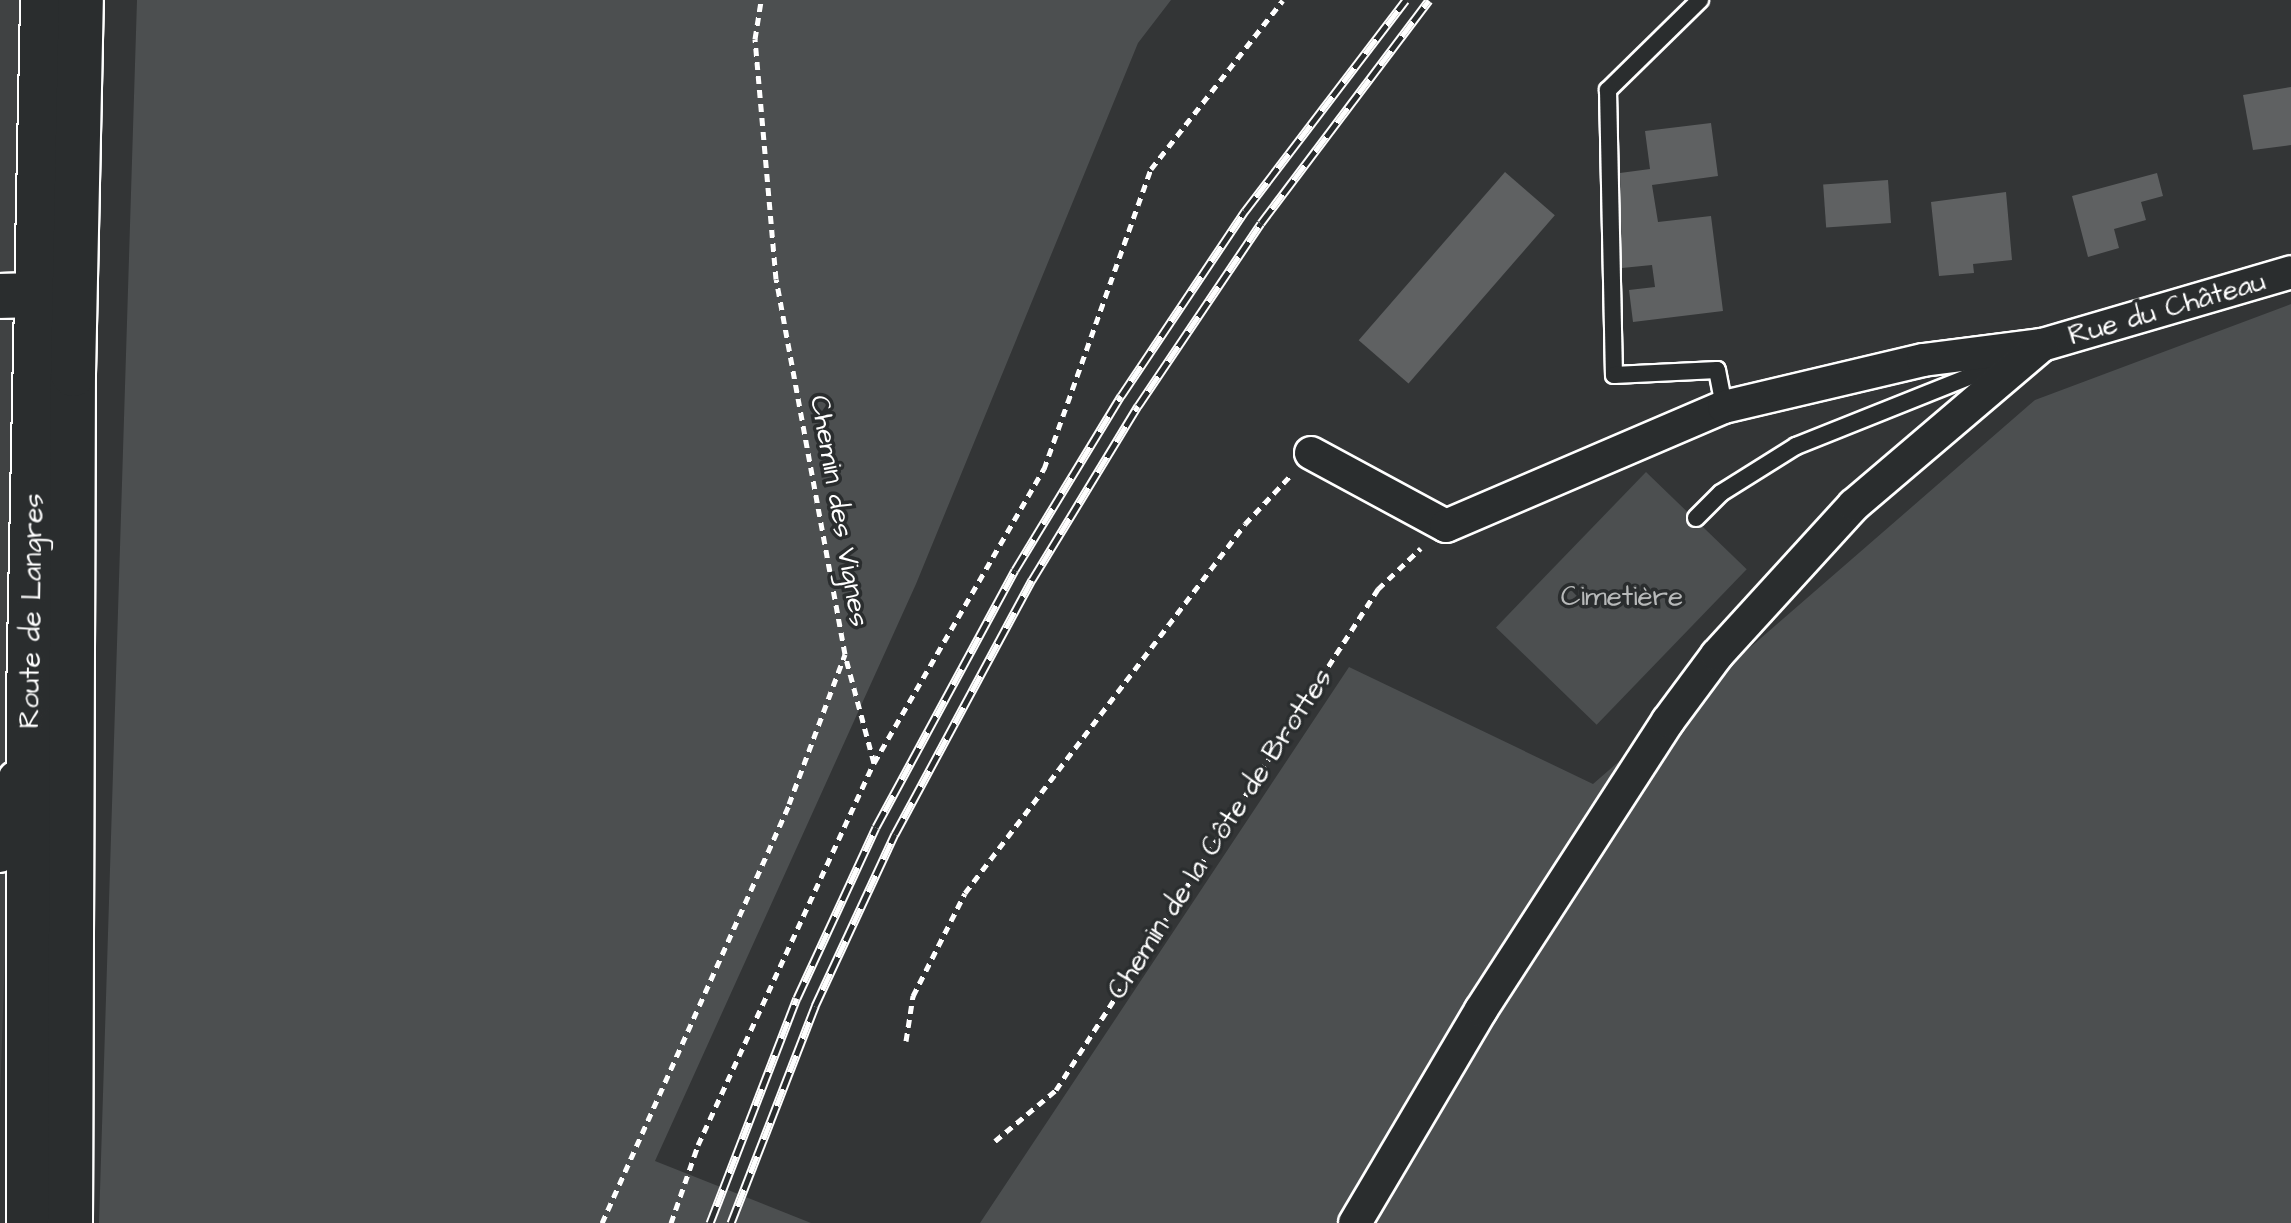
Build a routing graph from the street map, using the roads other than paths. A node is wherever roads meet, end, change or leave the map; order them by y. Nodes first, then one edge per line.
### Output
1 (43, 0) edge
2 (81, 0) edge
3 (1700, 0) edge
4 (2291, 272) edge
5 (38, 295) edge
6 (2042, 345) junction
7 (1724, 407) junction
8 (1311, 453) road end
9 (1696, 518) dead end
10 (29, 699) junction
11 (0, 856) edge
12 (29, 1223) edge
13 (70, 1223) edge
14 (1355, 1223) edge

1 - 5 main road, Route de Langres
2 - 5 main road
3 - 7 lane
4 - 6 street, Rue du Château
5 - 10 main road, Route de Langres
5 - 13 main road
6 - 7 street
6 - 9 lane
6 - 14 street
7 - 8 street
10 - 11 street
10 - 12 main road, Route de Langres

